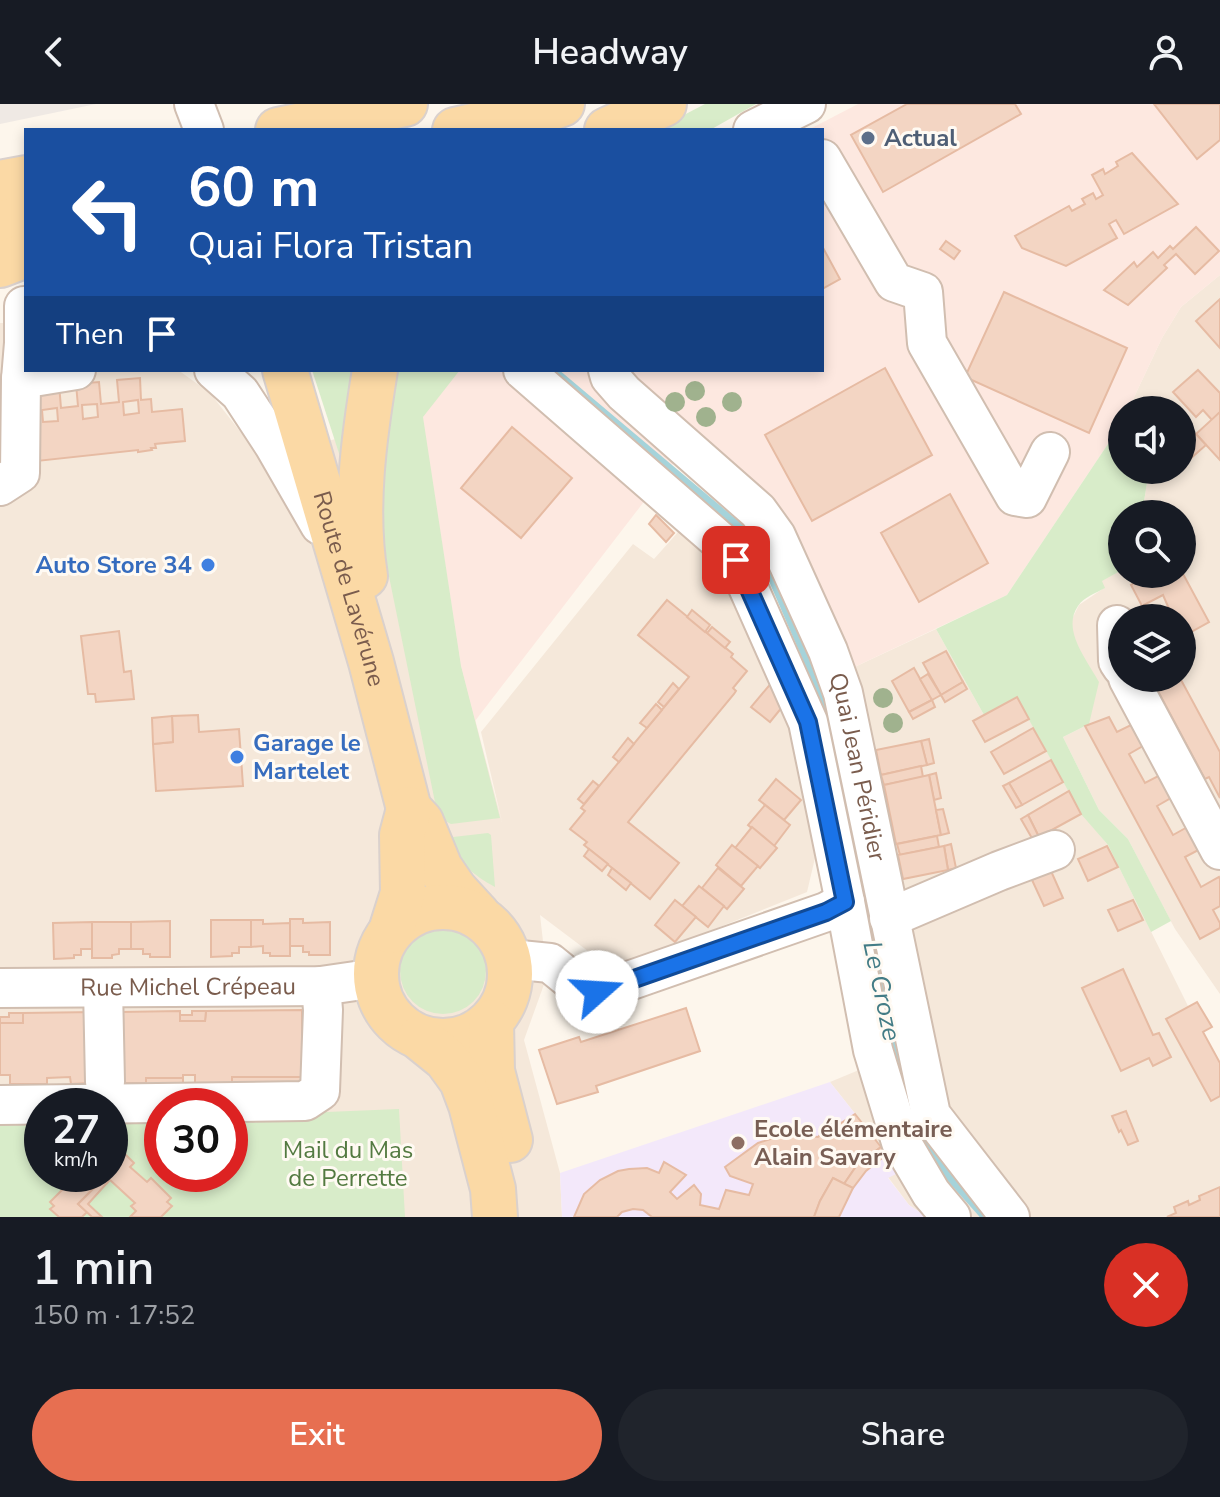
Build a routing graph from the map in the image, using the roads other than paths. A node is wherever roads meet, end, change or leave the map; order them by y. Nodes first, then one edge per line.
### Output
1 (405, 104) edge
2 (562, 104) edge
3 (664, 104) edge
4 (802, 115) edge
5 (288, 128) edge
6 (464, 128) edge
7 (611, 128) edge
8 (760, 128) edge
9 (824, 162) edge
10 (24, 178) edge
11 (0, 183) edge
12 (24, 218) edge
13 (0, 223) edge
14 (24, 256) edge
15 (0, 265) edge
16 (17, 305) edge
17 (64, 372) edge
18 (216, 372) edge
19 (286, 372) edge
20 (375, 372) edge
21 (525, 372) edge
22 (609, 372) edge
23 (21, 379) junction
24 (1050, 452) dead end
25 (0, 486) edge
26 (342, 563) junction
27 (371, 662) junction
28 (1135, 692) edge
29 (409, 809) junction
30 (1055, 850) dead end
31 (1220, 850) edge
32 (845, 902) junction
33 (478, 915) junction
34 (889, 918) junction
35 (391, 931) junction
36 (510, 959) junction
37 (376, 978) junction
38 (0, 988) edge
39 (103, 988) junction
40 (322, 998) junction
41 (491, 1022) junction
42 (420, 1038) junction
43 (105, 1082) dead end
44 (0, 1105) edge
45 (495, 1217) edge
46 (523, 1217) edge
47 (951, 1217) edge
48 (1010, 1217) edge

1 - 5 main road
2 - 6 main road
3 - 7 main road
4 - 8 street
9 - 24 street
10 - 11 main road
12 - 13 main road
14 - 15 main road
16 - 23 street
17 - 23 street
18 - 26 street
19 - 26 main road, Route de Lavérune
20 - 27 main road
21 - 32 street
22 - 34 street, Quai Jean Péridier
23 - 25 street
26 - 27 main road, Route de Lavérune
27 - 29 main road, Route de Lavérune
28 - 31 street
29 - 33 main road, Route de Lavérune
29 - 35 main road, Route de Lavérune
30 - 34 street
32 - 36 street
32 - 47 street
33 - 35 main road
33 - 36 main road
34 - 48 street, Quai Jean Péridier
35 - 37 main road
36 - 41 main road
37 - 40 street, Rue Michel Crépeau
37 - 42 main road
38 - 39 street, Rue Michel Crépeau
39 - 40 street, Rue Michel Crépeau
39 - 43 street
40 - 44 street
41 - 42 main road
41 - 46 main road
42 - 45 main road

